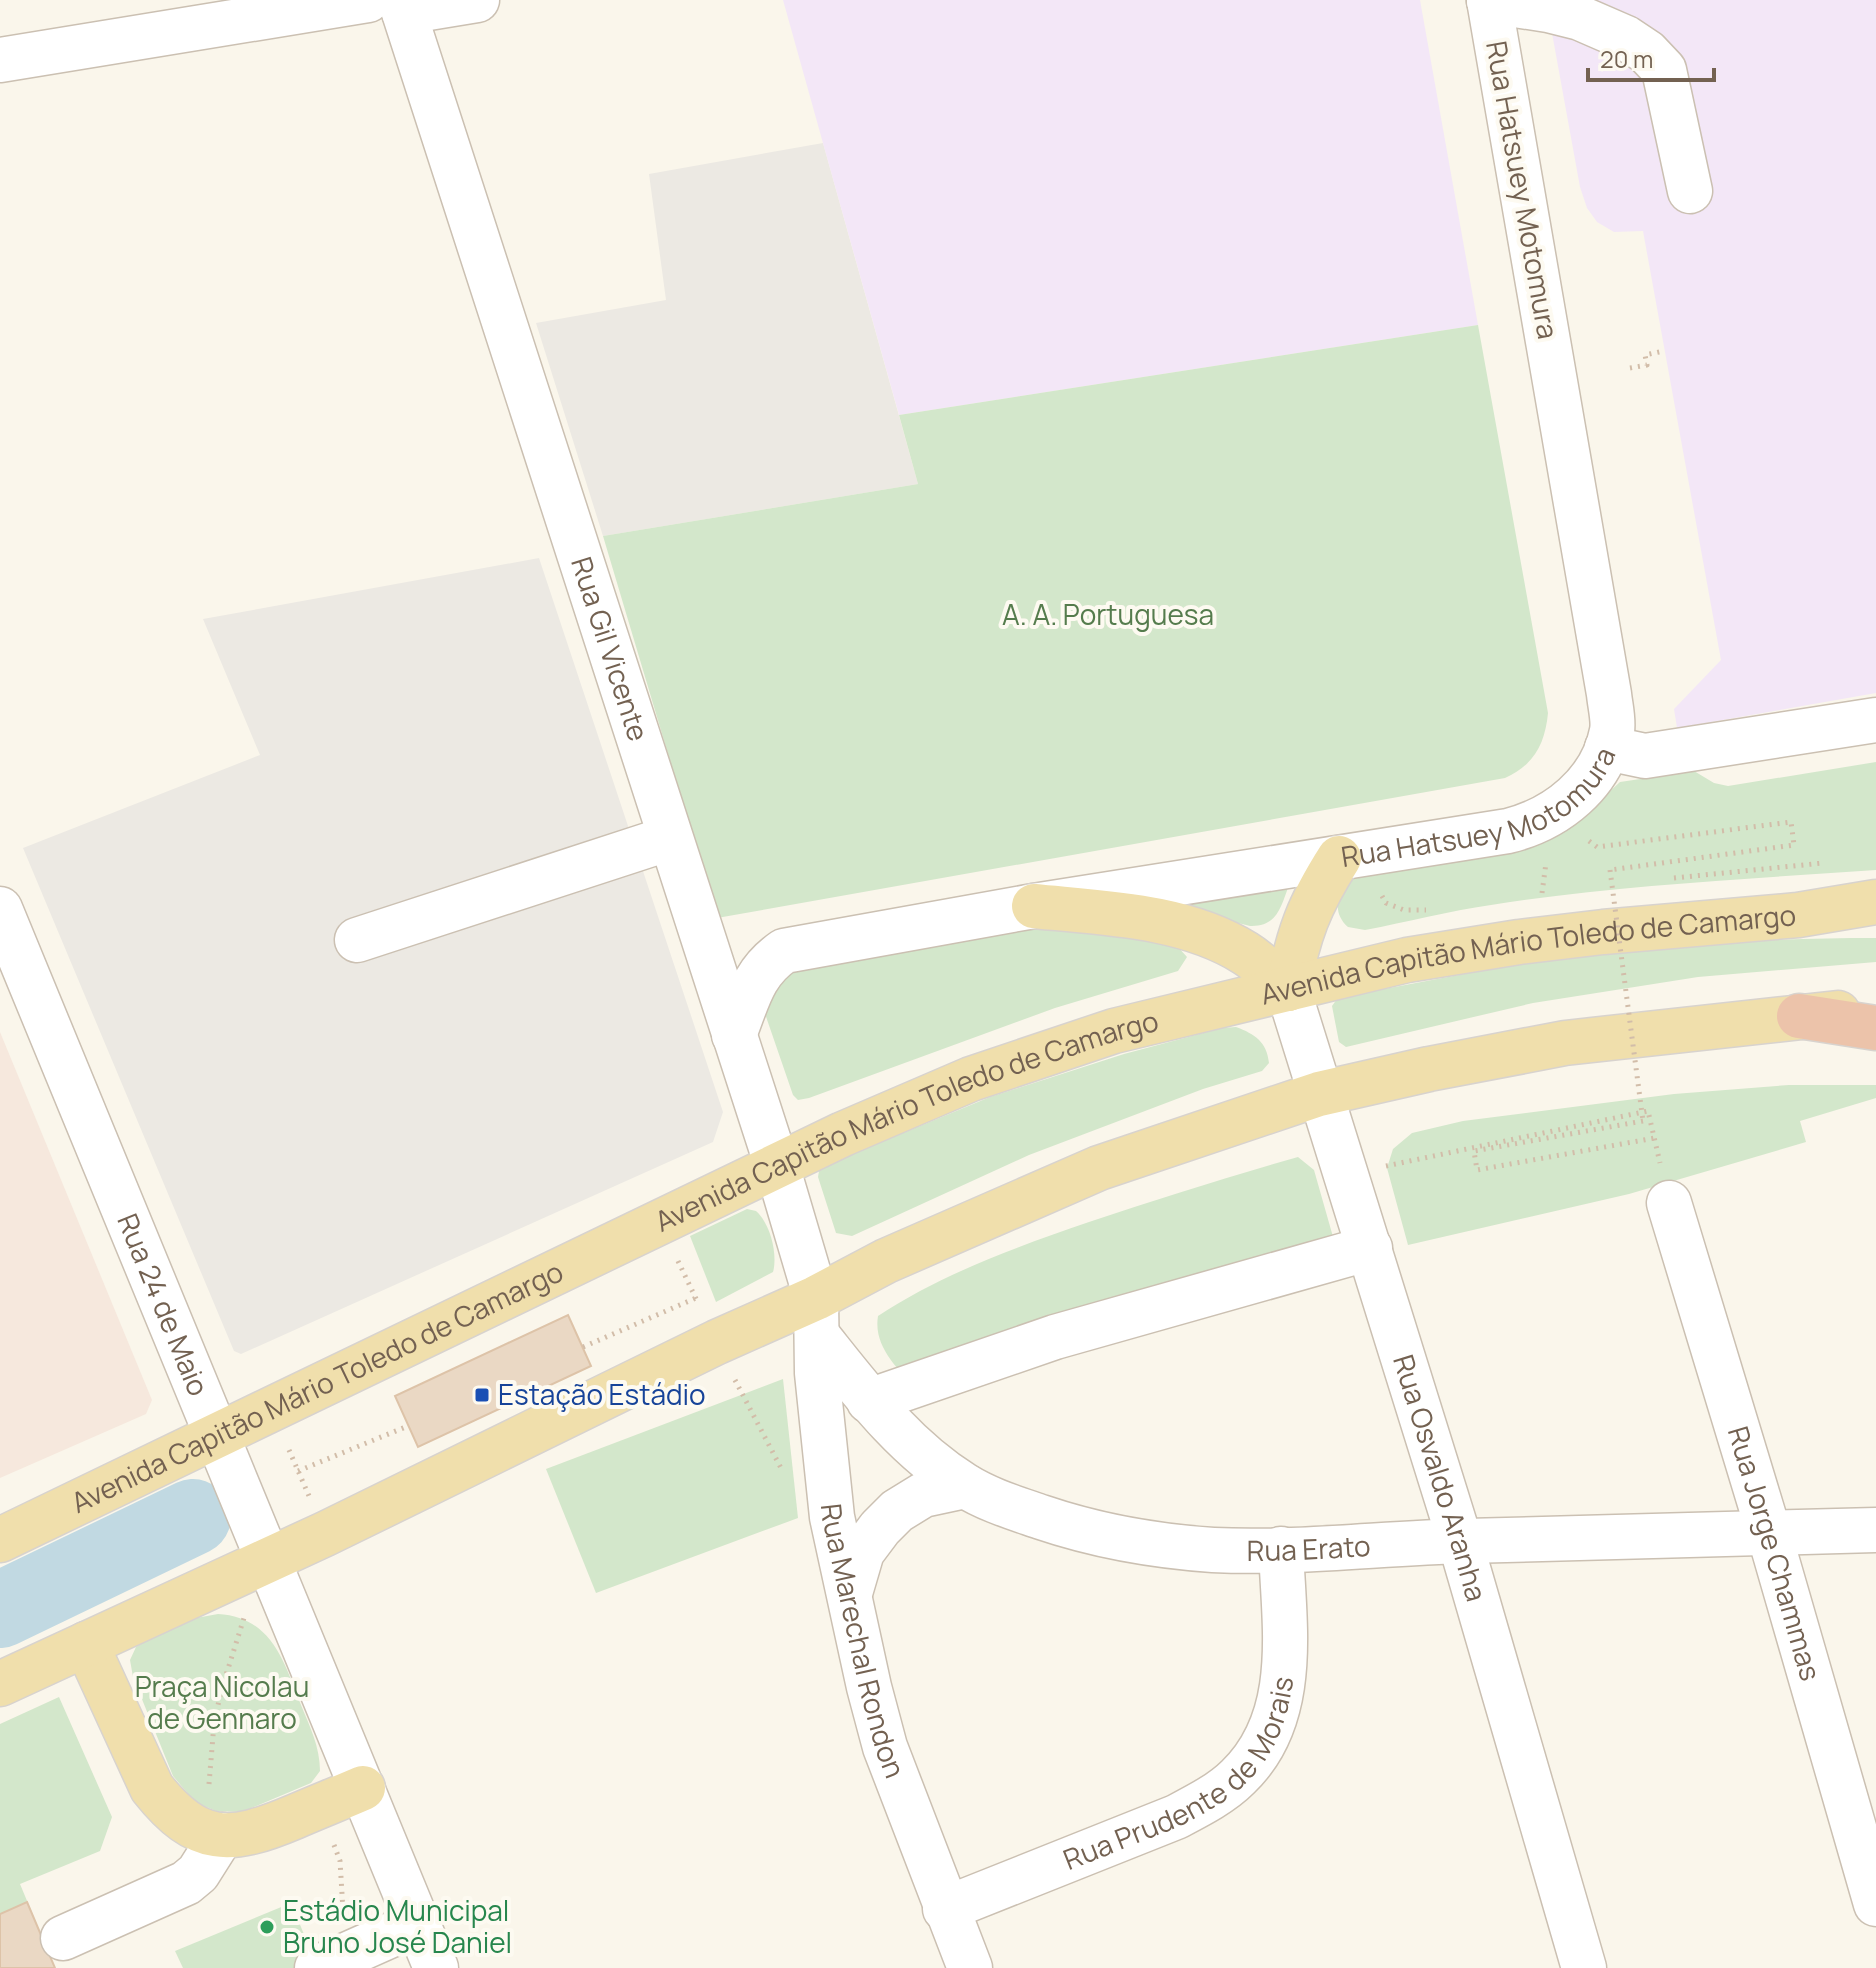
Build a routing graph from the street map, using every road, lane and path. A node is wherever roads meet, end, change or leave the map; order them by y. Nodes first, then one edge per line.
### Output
1 (477, 0) edge
2 (1489, 1) edge
3 (390, 4) edge
4 (0, 60) edge
5 (1690, 191) dead end
6 (1664, 351) dead end
7 (1630, 368) dead end
8 (1876, 720) edge
9 (1607, 748) junction
10 (670, 838) junction
11 (1597, 847) dead end
12 (1356, 854) junction
13 (1825, 863) dead end
14 (1663, 880) dead end
15 (1617, 885) dead end
16 (1602, 887) dead end
17 (1557, 892) dead end
18 (1526, 896) dead end
19 (1876, 902) edge
20 (1034, 906) junction
21 (1439, 908) dead end
22 (0, 909) edge
23 (1798, 915) junction
24 (1876, 920) edge
25 (357, 940) dead end
26 (1288, 989) junction
27 (1876, 1009) edge
28 (1799, 1016) junction
29 (1876, 1028) edge
30 (734, 1035) junction
31 (1319, 1094) junction
32 (1655, 1138) junction
33 (777, 1166) junction
34 (1346, 1176) junction
35 (1669, 1203) joint
36 (1370, 1248) junction
37 (696, 1298) dead end
38 (817, 1316) junction
39 (583, 1347) dead end
40 (869, 1401) junction
41 (272, 1408) junction
42 (408, 1426) dead end
43 (224, 1450) junction
44 (298, 1471) junction
45 (965, 1486) junction
46 (1876, 1530) edge
47 (1769, 1533) junction
48 (325, 1534) junction
49 (0, 1540) edge
50 (1460, 1541) junction
51 (262, 1544) junction
52 (1281, 1549) junction
53 (850, 1593) junction
54 (244, 1620) dead end
55 (86, 1644) junction
56 (0, 1684) edge
57 (363, 1788) junction
58 (319, 1807) junction
59 (214, 1834) junction
60 (1876, 1904) edge
61 (945, 1909) junction
62 (418, 1923) junction
63 (63, 1938) dead end
64 (356, 1950) junction
65 (317, 1968) edge
66 (436, 1968) edge
67 (970, 1968) edge
68 (1584, 1968) edge

1 - 3 street
2 - 5 street
2 - 9 street, Rua Hatsuey Motomura
3 - 4 street
3 - 10 street, Rua Gil Vicente
6 - 7 path
8 - 9 street
9 - 12 street, Rua Hatsuey Motomura
10 - 25 street
10 - 30 street, Rua Gil Vicente
11 - 32 path, bridge
12 - 20 street, Rua Hatsuey Motomura
12 - 21 path
12 - 26 main road
13 - 14 path
15 - 16 path
17 - 18 path
19 - 23 main road, Avenida Capitão Mário Toledo de Camargo
20 - 26 main road
20 - 30 street, Rua Hatsuey Motomura
22 - 43 street, Rua 24 de Maio
23 - 24 main road
23 - 26 main road, Avenida Capitão Mário Toledo de Camargo
26 - 31 street, Rua Osvaldo Aranha
26 - 33 main road, Avenida Capitão Mário Toledo de Camargo
27 - 28 main road
28 - 29 highway
28 - 31 main road
30 - 33 street, Rua Gil Vicente
31 - 34 street, Rua Osvaldo Aranha
31 - 38 main road
32 - 34 path
32 - 35 path
33 - 38 street, Rua Gil Vicente
33 - 41 main road, Avenida Capitão Mário Toledo de Camargo
34 - 36 street, Rua Osvaldo Aranha
35 - 47 street, Rua Jorge Chammas
36 - 40 street
36 - 50 street, Rua Osvaldo Aranha
37 - 39 path
38 - 40 street, Rua Erato
38 - 48 main road
38 - 53 street, Rua Marechal Rondon
40 - 45 street, Rua Erato
41 - 43 main road, Avenida Capitão Mário Toledo de Camargo
41 - 44 path
42 - 44 path
43 - 49 main road, Avenida Capitão Mário Toledo de Camargo
43 - 51 street, Rua 24 de Maio
44 - 48 path
45 - 52 street, Rua Erato
45 - 53 street
46 - 47 street, Rua Erato
47 - 50 street, Rua Erato
47 - 60 street, Rua Jorge Chammas
48 - 51 main road
50 - 52 street, Rua Erato
50 - 68 street, Rua Osvaldo Aranha
51 - 55 main road
51 - 57 street, Rua 24 de Maio
52 - 61 street, Rua Prudente de Morais
53 - 61 street, Rua Marechal Rondon
54 - 59 path
55 - 56 main road
55 - 59 main road
57 - 58 main road
57 - 62 street, Rua 24 de Maio
58 - 59 main road
58 - 64 path
59 - 63 street
61 - 67 street, Rua Marechal Rondon
62 - 64 street
62 - 66 street, Rua 24 de Maio
64 - 65 street

